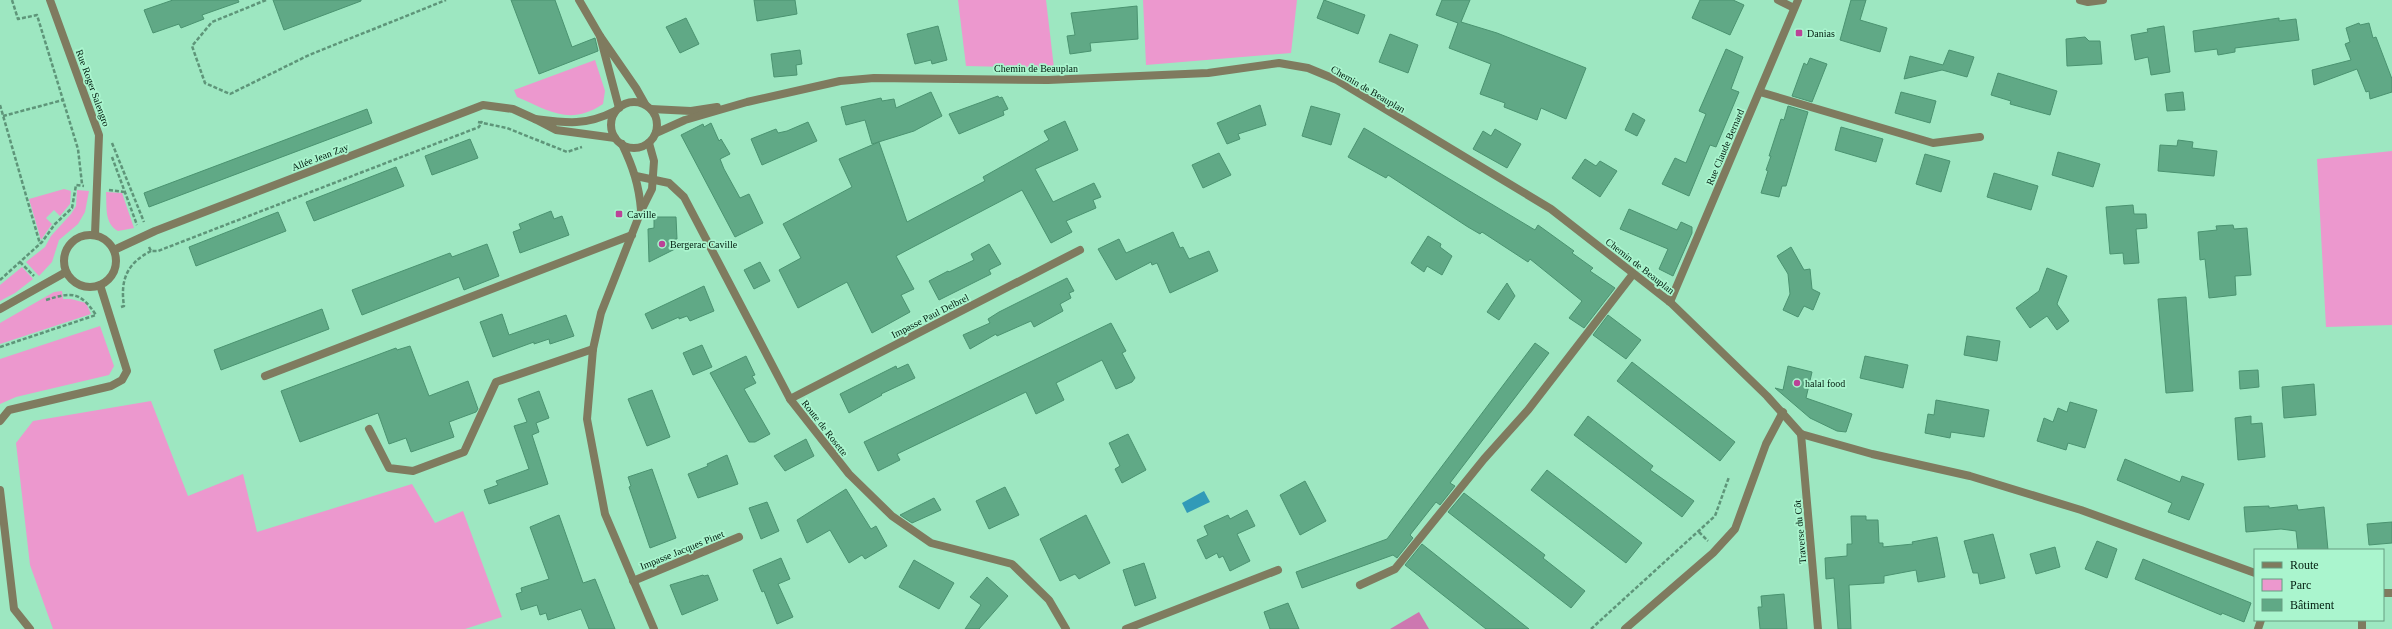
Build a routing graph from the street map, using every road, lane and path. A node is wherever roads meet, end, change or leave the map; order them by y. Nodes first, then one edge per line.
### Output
1 (12, 0) edge
2 (50, 0) edge
3 (266, 0) edge
4 (446, 0) edge
5 (579, 0) edge
6 (1778, 0) edge
7 (2080, 0) edge
8 (2103, 0) edge
9 (1796, 4) edge
10 (600, 36) junction
11 (1760, 92) junction
12 (63, 100) junction
13 (747, 102) junction
14 (0, 105) edge
15 (648, 107) junction
16 (617, 110) junction
17 (3, 116) junction
18 (535, 119) junction
19 (656, 133) junction
20 (1980, 137) dead end
21 (615, 138) junction
22 (649, 143) junction
23 (622, 144) junction
24 (636, 176) junction
25 (653, 178) junction
26 (83, 186) junction
27 (97, 188) junction
28 (124, 192) dead end
29 (641, 211) junction
30 (95, 234) junction
31 (632, 235) junction
32 (40, 244) junction
33 (114, 250) junction
34 (1080, 250) dead end
35 (151, 251) dead end
36 (20, 262) junction
37 (66, 272) junction
38 (1633, 274) junction
39 (0, 280) edge
40 (100, 285) junction
41 (39, 287) junction
42 (1670, 302) junction
43 (0, 309) edge
44 (108, 310) junction
45 (96, 315) junction
46 (0, 347) edge
47 (593, 349) junction
48 (265, 376) dead end
49 (790, 399) junction
50 (1783, 412) junction
51 (0, 421) edge
52 (369, 429) dead end
53 (1801, 434) junction
54 (1729, 477) dead end
55 (0, 490) edge
56 (739, 538) dead end
57 (1278, 570) dead end
58 (2254, 573) edge
59 (633, 581) junction
60 (1360, 584) dead end
61 (1595, 626) junction
62 (30, 629) edge
63 (654, 629) edge
64 (1066, 629) edge
65 (1126, 629) edge
66 (1591, 629) edge
67 (1598, 629) edge
68 (1626, 629) edge
69 (1818, 629) edge

1 - 12 path
2 - 27 street, Rue Roger Salengro
3 - 4 path
5 - 10 street
6 - 9 street
7 - 8 street
9 - 11 street, Rue Claude Bernard
10 - 15 street
10 - 16 street
11 - 20 street
11 - 42 street, Rue Claude Bernard
12 - 17 path
12 - 26 path
13 - 15 street, Chemin de Beauplan
13 - 19 street, Chemin de Beauplan
13 - 38 street, Chemin de Beauplan
14 - 17 path
15 - 16 street
15 - 19 street
16 - 18 street, Allée Jean Zay
16 - 21 street
17 - 32 path
18 - 21 street, Allée Jean Zay
18 - 33 street, Allée Jean Zay
19 - 22 street
21 - 23 street
22 - 23 street
22 - 25 street
23 - 24 street
24 - 25 street, Route de Rosette
24 - 29 street
25 - 29 street
25 - 49 street, Route de Rosette
26 - 27 path
26 - 32 path
27 - 28 path
27 - 30 street, Rue Roger Salengro
29 - 31 street
30 - 33 street
30 - 37 street
31 - 47 street
31 - 48 street
32 - 36 path
33 - 40 street
34 - 49 street, Impasse Paul Delbrel
35 - 44 path
36 - 39 path
36 - 41 path
37 - 40 street
37 - 41 street
38 - 42 street, Chemin de Beauplan
38 - 60 street
40 - 44 street
41 - 43 street
41 - 45 path
42 - 50 street, Chemin de Beauplan
44 - 45 path
44 - 51 street
45 - 46 path
47 - 52 street
47 - 59 street
49 - 64 street, Route de Rosette
50 - 53 street, Chemin de Beauplan
50 - 68 street
53 - 58 street
53 - 69 street, Traverse du Côt
54 - 61 path
55 - 62 street
56 - 59 street, Impasse Jacques Pinet
57 - 65 street
59 - 63 street
61 - 66 path
61 - 67 path

